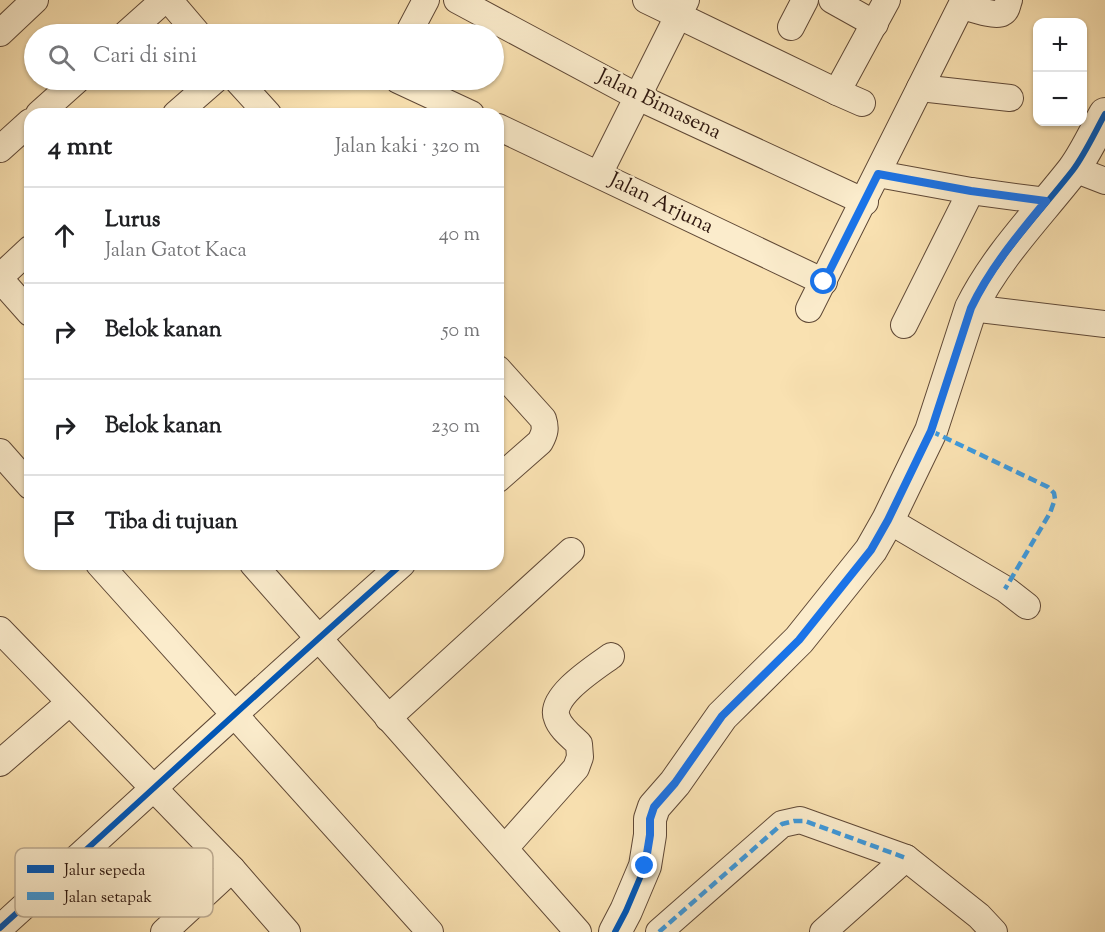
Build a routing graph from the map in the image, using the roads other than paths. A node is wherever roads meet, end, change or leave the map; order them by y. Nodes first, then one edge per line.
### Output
1 (35, 0) edge
2 (164, 0) edge
3 (169, 0) edge
4 (426, 0) edge
5 (457, 0) edge
6 (646, 0) edge
7 (805, 0) edge
8 (832, 0) edge
9 (887, 0) edge
10 (1009, 0) edge
11 (963, 3) edge
12 (682, 8) edge
13 (137, 24) edge
14 (189, 24) edge
15 (413, 24) edge
16 (502, 24) edge
17 (874, 24) junction
18 (504, 25) edge
19 (791, 27) dead end
20 (0, 33) edge
21 (920, 88) junction
22 (66, 90) edge
23 (204, 90) edge
24 (246, 90) edge
25 (419, 90) edge
26 (837, 92) junction
27 (638, 97) junction
28 (1010, 98) dead end
29 (862, 103) dead end
30 (46, 108) edge
31 (183, 108) edge
32 (263, 108) edge
33 (458, 108) edge
34 (1105, 114) edge
35 (24, 127) edge
36 (504, 130) edge
37 (0, 149) edge
38 (1074, 169) junction
39 (599, 174) junction
40 (878, 174) junction
41 (1105, 181) edge
42 (971, 191) junction
43 (1046, 201) junction
44 (864, 202) junction
45 (24, 255) edge
46 (0, 278) edge
47 (824, 282) junction
48 (24, 306) edge
49 (971, 308) junction
50 (809, 309) dead end
51 (1105, 324) edge
52 (904, 325) dead end
53 (504, 376) edge
54 (0, 452) edge
55 (504, 474) edge
56 (24, 479) edge
57 (888, 520) junction
58 (571, 551) dead end
59 (104, 570) edge
60 (258, 570) edge
61 (395, 570) edge
62 (1027, 606) dead end
63 (0, 630) edge
64 (317, 638) junction
65 (611, 656) dead end
66 (69, 703) junction
67 (234, 716) junction
68 (388, 718) junction
69 (0, 763) edge
70 (153, 790) junction
71 (89, 848) edge
72 (211, 848) edge
73 (506, 848) junction
74 (213, 850) edge
75 (906, 858) junction
76 (232, 869) junction
77 (213, 887) edge
78 (15, 914) edge
79 (180, 917) edge
80 (0, 928) edge
81 (986, 929) edge
82 (164, 932) edge
83 (287, 932) edge
84 (430, 932) edge
85 (578, 932) edge
86 (615, 932) edge
87 (659, 932) edge
88 (823, 932) edge

1 - 20 street
2 - 13 street
3 - 14 street
4 - 15 street
5 - 16 street, Jalan Bimasena
6 - 12 street
7 - 19 street
8 - 17 street
9 - 17 street
10 - 11 street
11 - 21 street
12 - 26 street
12 - 27 street
17 - 26 street
18 - 27 street, Jalan Bimasena
21 - 28 street
21 - 40 street
22 - 30 street
23 - 31 street
24 - 32 street
25 - 33 street
26 - 29 street
27 - 39 street
27 - 44 street, Jalan Bimasena
34 - 38 street
35 - 37 street
36 - 39 street, Jalan Arjuna
38 - 41 street
38 - 43 street
39 - 47 street, Jalan Arjuna
40 - 42 street
40 - 44 street
42 - 43 street
42 - 52 street
43 - 49 street
44 - 47 street
45 - 46 street
46 - 48 street
47 - 50 street
49 - 51 street
49 - 57 street
53 - 55 street
54 - 56 street
57 - 62 street
57 - 86 street
58 - 68 street
59 - 67 street
60 - 64 street
61 - 64 street
63 - 66 street
64 - 67 street
64 - 68 street
65 - 73 street
66 - 69 street
66 - 70 street
67 - 70 street
67 - 84 street
68 - 73 street
70 - 71 street
70 - 72 street
73 - 85 street
74 - 76 street
75 - 81 street
75 - 87 street
75 - 88 street
76 - 77 street
76 - 83 street
78 - 80 street
79 - 82 street

